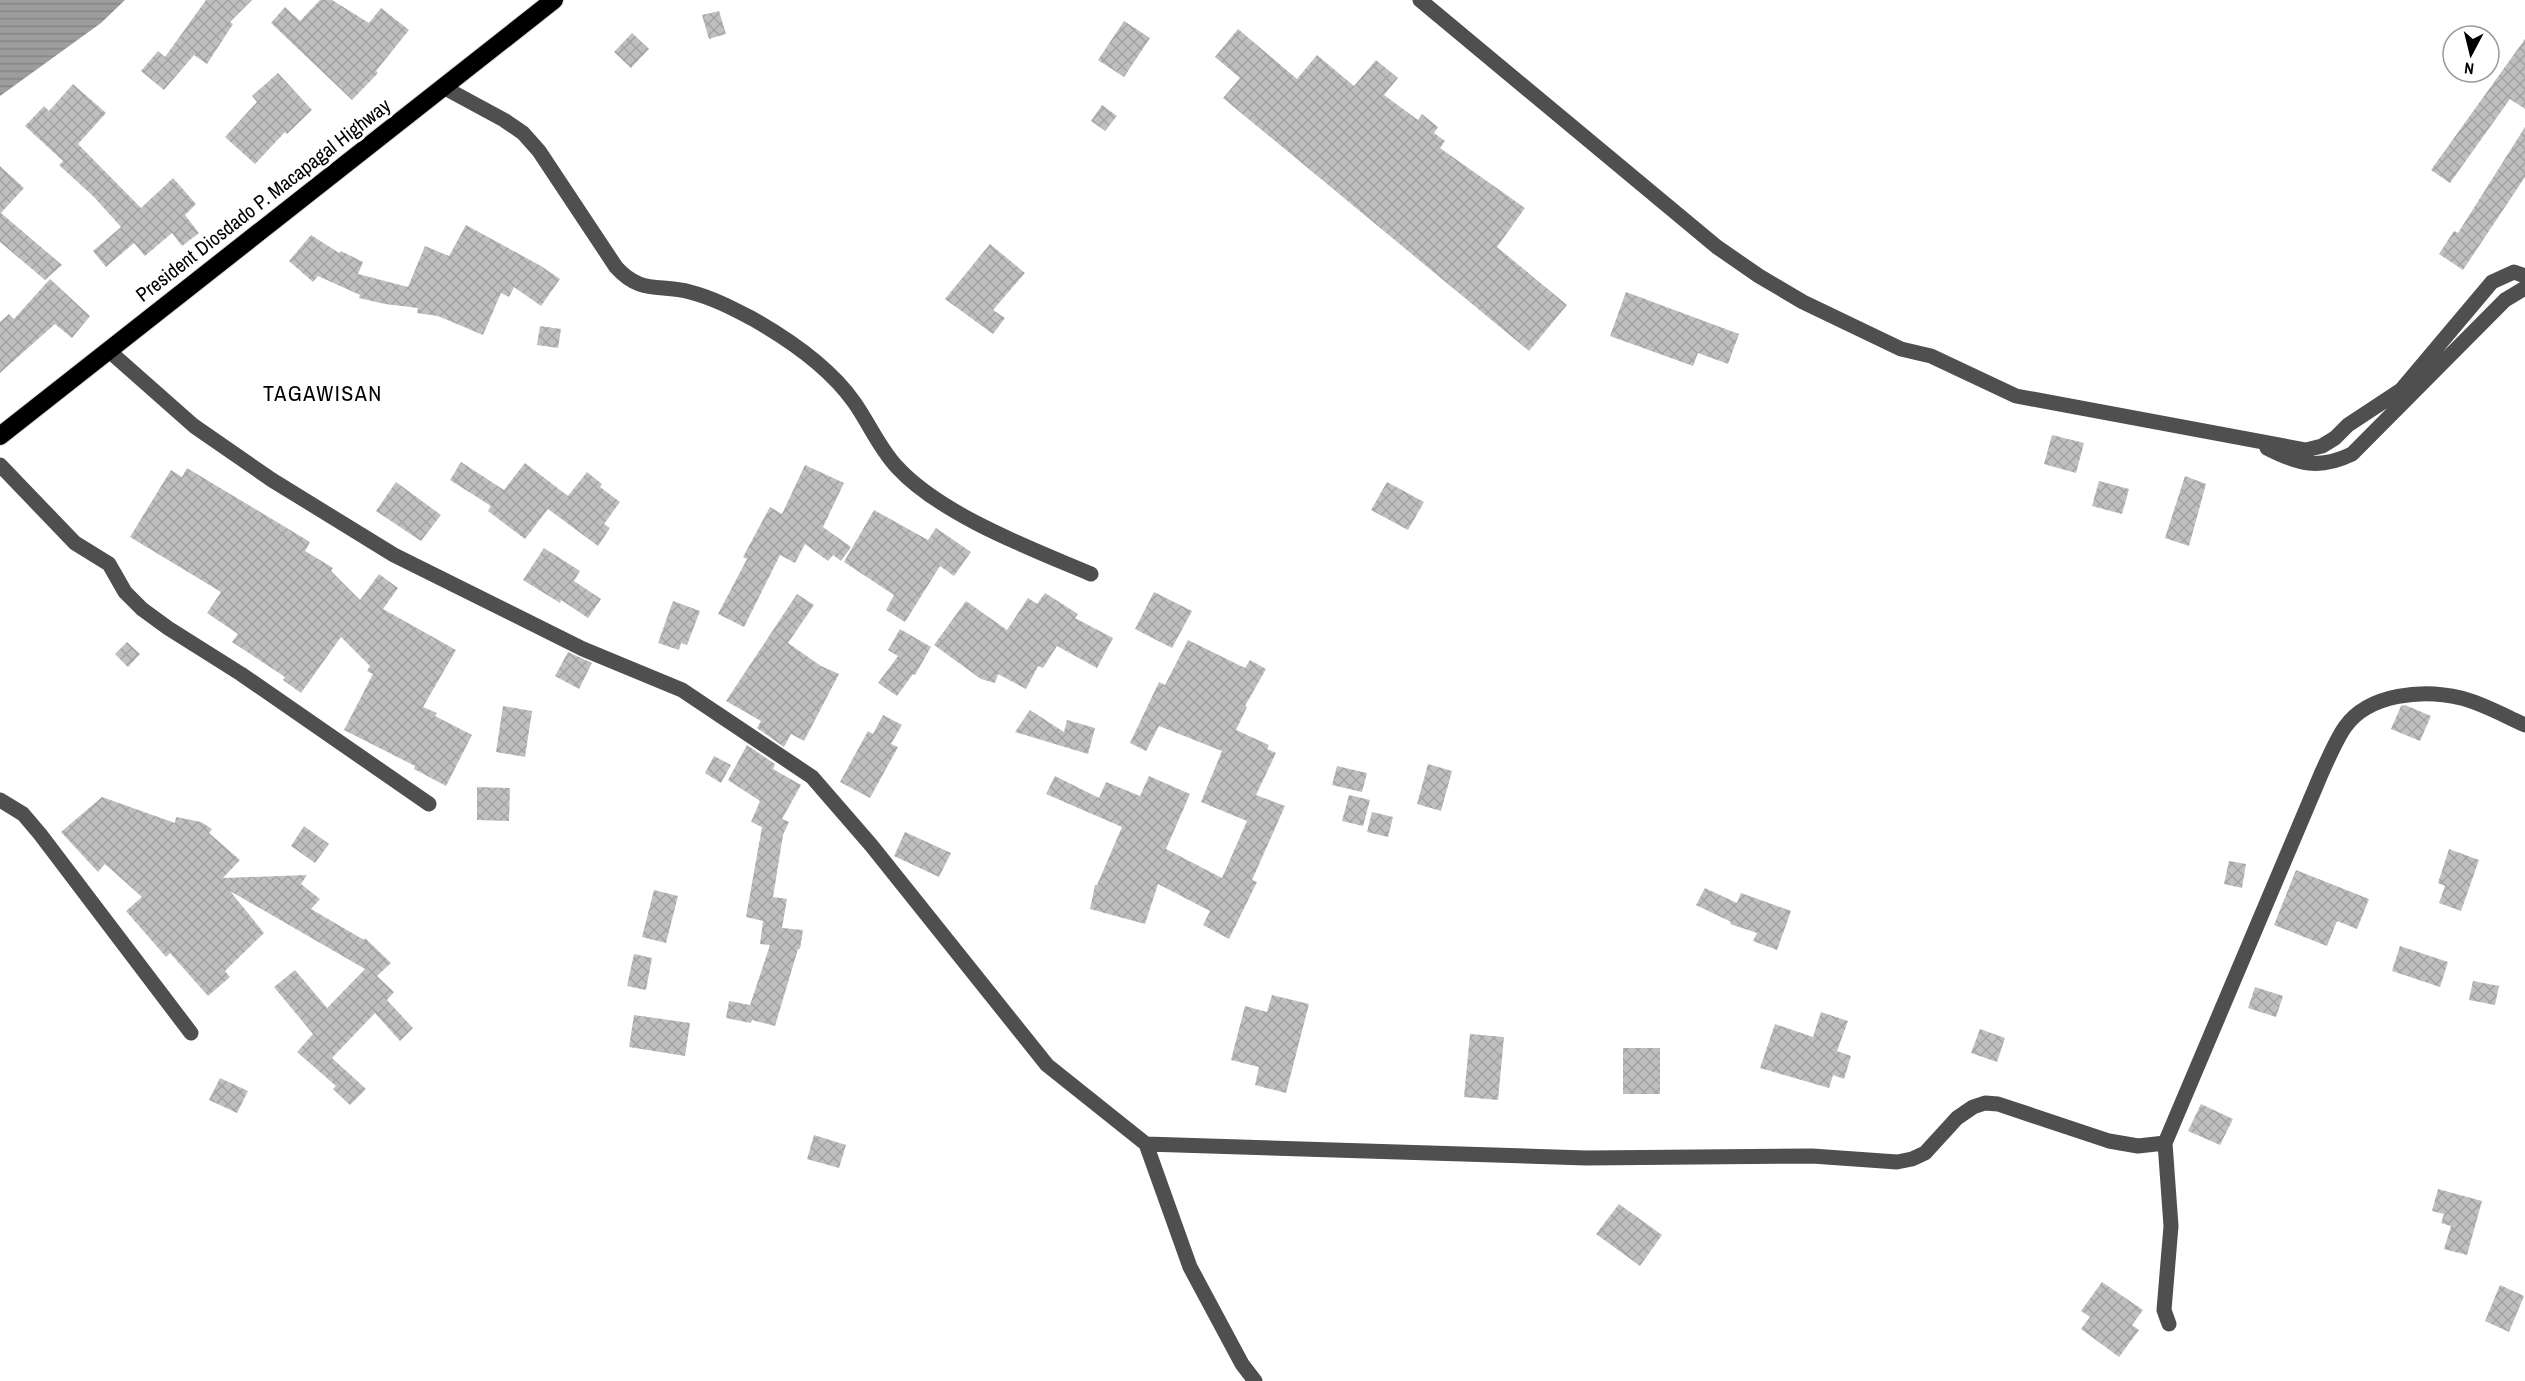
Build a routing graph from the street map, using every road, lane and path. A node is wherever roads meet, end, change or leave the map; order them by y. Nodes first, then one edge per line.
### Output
1 (554, 0) edge
2 (1420, 0) edge
3 (443, 87) junction
4 (2525, 276) edge
5 (2525, 288) edge
6 (108, 350) junction
7 (0, 436) edge
8 (2254, 440) junction
9 (0, 465) edge
10 (1091, 574) dead end
11 (2525, 725) edge
12 (0, 800) edge
13 (429, 804) dead end
14 (191, 1033) dead end
15 (2165, 1143) junction
16 (1146, 1144) junction
17 (2169, 1324) dead end
18 (1255, 1381) edge

1 - 3 highway, President Diosdado P. Macapagal Highway
2 - 8 street
3 - 6 highway, President Diosdado P. Macapagal Highway
3 - 10 street
4 - 8 street
5 - 8 street
6 - 7 highway, President Diosdado P. Macapagal Highway
6 - 16 street
9 - 13 street
11 - 15 street
12 - 14 street
15 - 16 street
15 - 17 street
16 - 18 street

